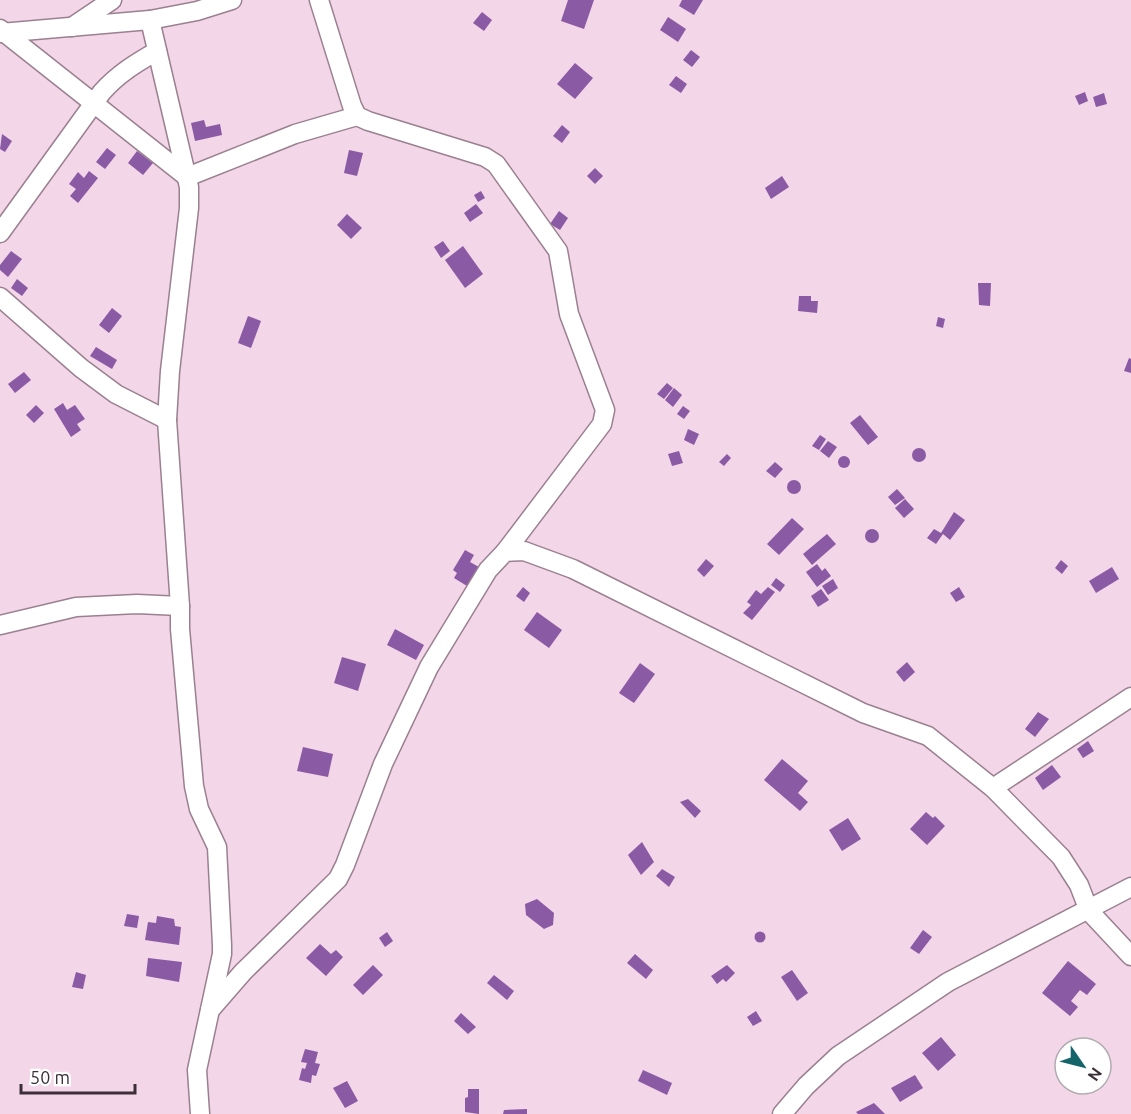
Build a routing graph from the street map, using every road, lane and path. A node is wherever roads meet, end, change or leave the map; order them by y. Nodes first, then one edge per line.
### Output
1 (112, 0) edge
2 (231, 0) edge
3 (319, 0) edge
4 (150, 20) junction
5 (70, 28) junction
6 (1, 32) edge
7 (157, 51) junction
8 (94, 103) junction
9 (357, 116) junction
10 (187, 177) junction
11 (0, 233) edge
12 (0, 297) edge
13 (166, 420) junction
14 (505, 552) junction
15 (180, 606) junction
16 (0, 625) edge
17 (1131, 697) edge
18 (993, 788) junction
19 (1131, 887) edge
20 (1089, 911) junction
21 (1131, 956) edge
22 (210, 1011) junction
23 (200, 1114) edge
24 (782, 1114) edge

1 - 5 street
2 - 4 street
3 - 9 street
4 - 5 street
4 - 7 street
5 - 6 street
6 - 8 street
7 - 8 street
7 - 10 street
8 - 10 street
8 - 11 street
9 - 10 street
9 - 14 street
10 - 13 street
12 - 13 street
13 - 15 street
14 - 18 street
14 - 22 street
15 - 16 street
15 - 22 street
17 - 18 street
18 - 20 street
19 - 20 street
20 - 21 street
20 - 24 street
22 - 23 street

